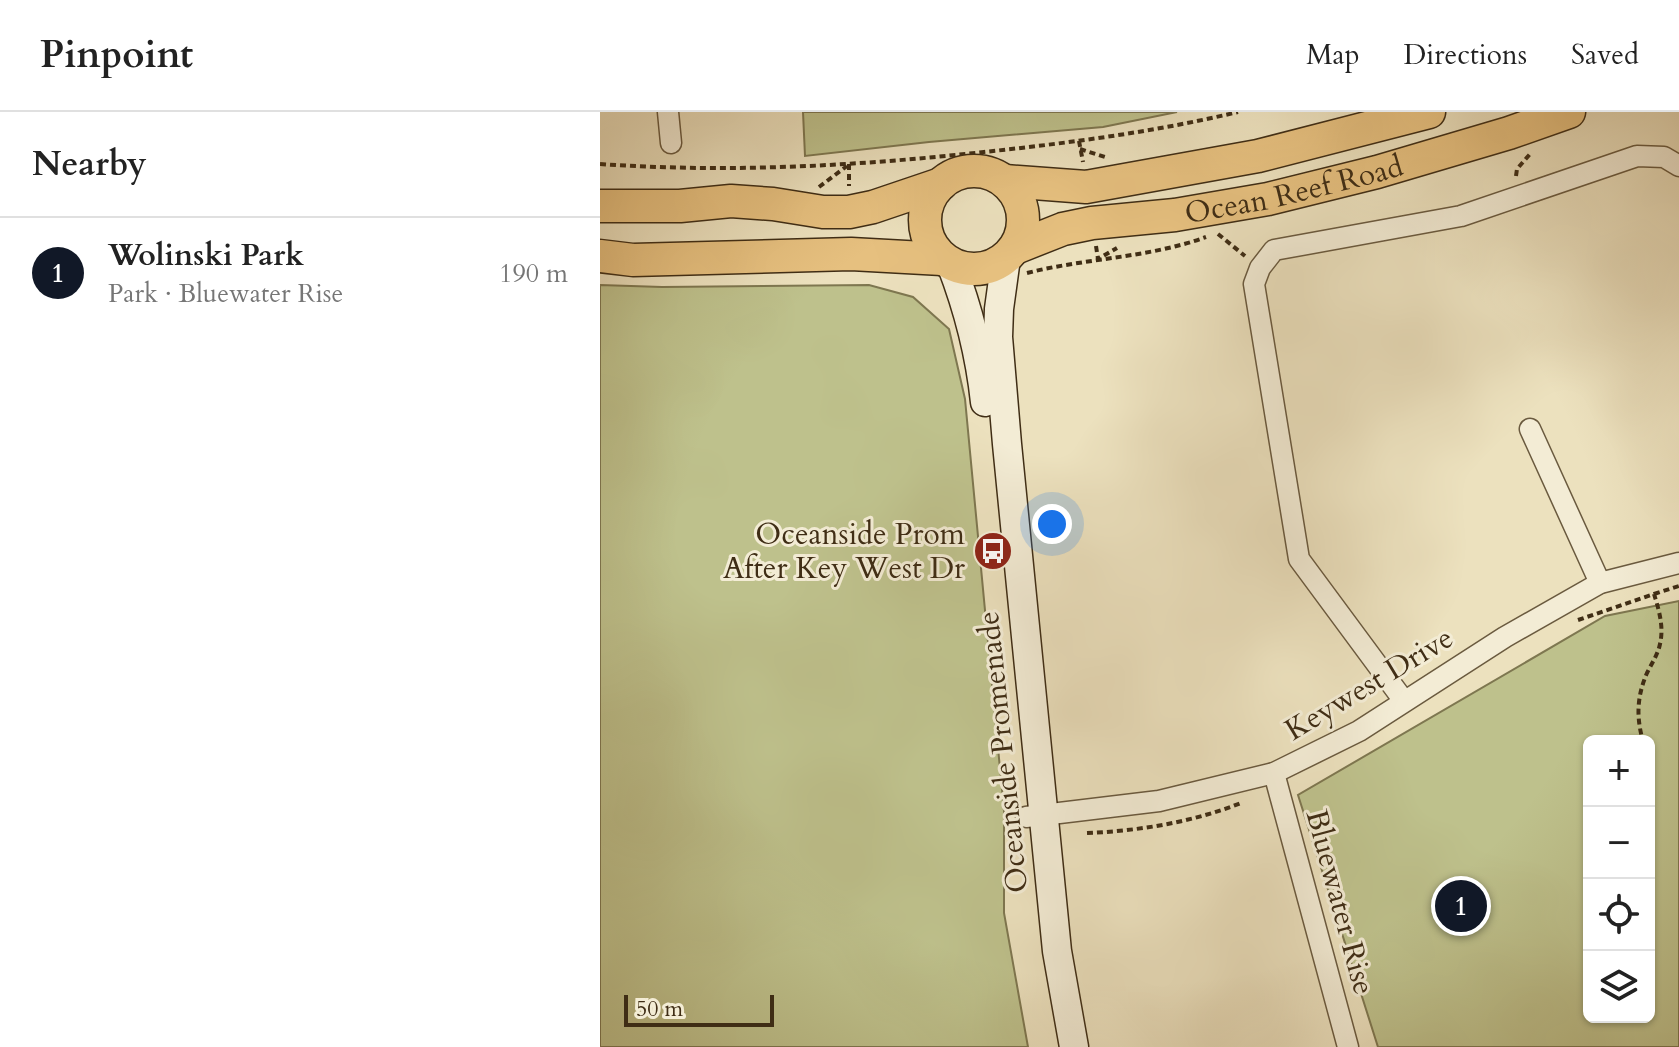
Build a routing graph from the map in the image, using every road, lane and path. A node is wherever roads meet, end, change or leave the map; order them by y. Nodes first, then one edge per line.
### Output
1 (668, 112) edge
2 (1238, 112) edge
3 (1429, 112) edge
4 (1569, 112) edge
5 (671, 143) dead end
6 (600, 164) edge
7 (1679, 166) edge
8 (1005, 181) junction
9 (941, 184) junction
10 (600, 206) edge
11 (600, 256) edge
12 (1015, 260) junction
13 (946, 262) junction
14 (1260, 268) junction
15 (1530, 429) dead end
16 (1679, 563) edge
17 (1600, 583) junction
18 (1679, 586) edge
19 (1654, 594) junction
20 (1566, 625) dead end
21 (1404, 701) junction
22 (1642, 735) edge
23 (1276, 780) junction
24 (1035, 816) junction
25 (1087, 833) dead end
26 (1057, 1047) edge
27 (1074, 1047) edge
28 (1348, 1047) edge

1 - 5 street
2 - 6 path
3 - 8 main road, Ocean Reef Road
4 - 12 main road, Ocean Reef Road
7 - 14 street
8 - 9 main road
8 - 12 main road
9 - 10 main road
9 - 13 main road
11 - 13 main road
12 - 13 main road
12 - 14 path
12 - 24 main road, Oceanside Promenade
13 - 24 main road, Oceanside Promenade
14 - 21 street
15 - 17 street
16 - 17 street, Keywest Drive
17 - 21 street, Keywest Drive
18 - 19 path
19 - 20 path
19 - 22 path
21 - 23 street, Keywest Drive
23 - 24 street, Keywest Drive
23 - 25 path
23 - 28 street, Bluewater Rise
24 - 26 main road, Oceanside Promenade
24 - 27 main road, Oceanside Promenade

